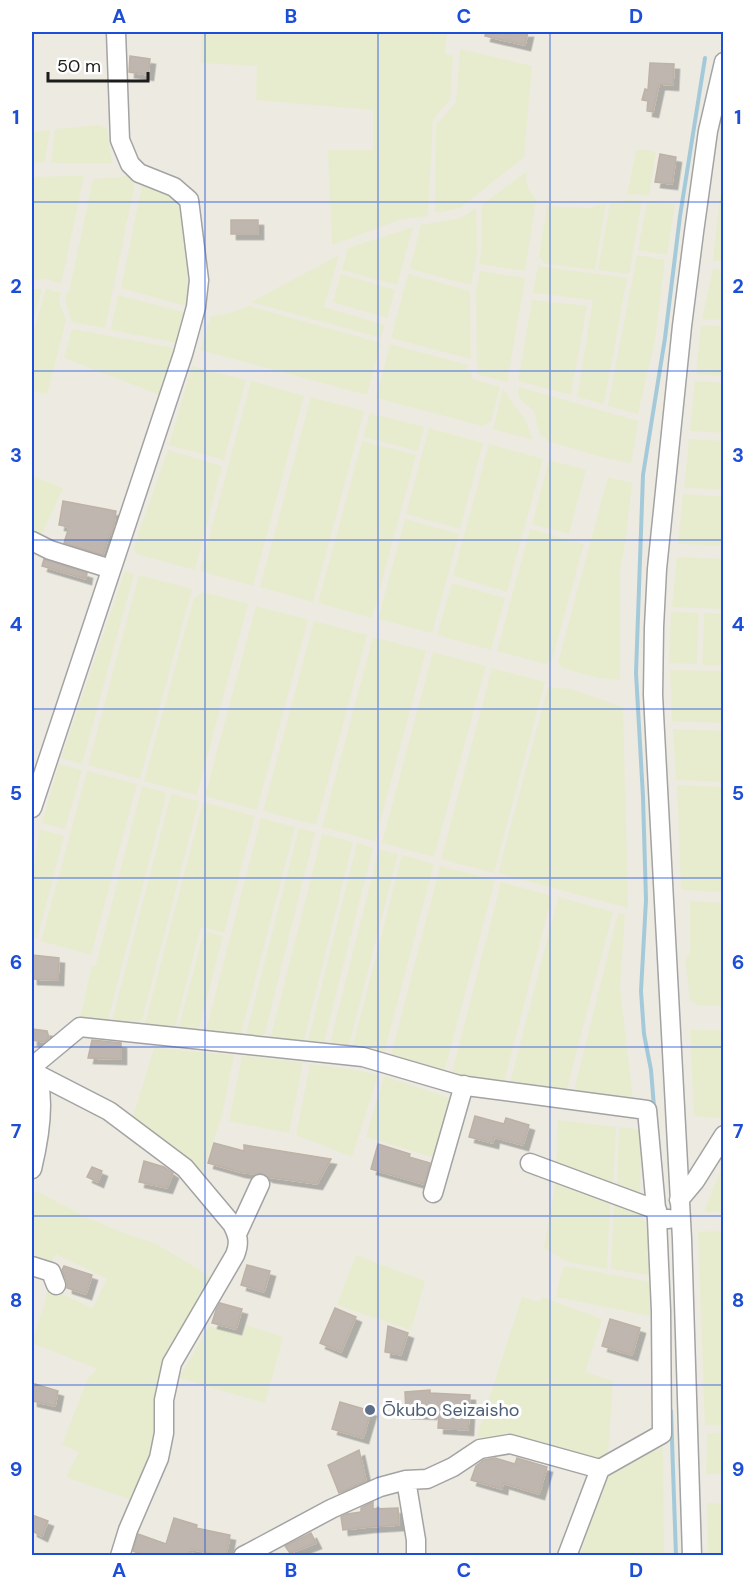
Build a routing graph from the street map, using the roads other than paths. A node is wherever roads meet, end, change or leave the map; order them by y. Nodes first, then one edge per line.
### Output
1 (116, 32) edge
2 (723, 62) edge
3 (32, 541) edge
4 (111, 569) junction
5 (32, 808) edge
6 (34, 1068) edge
7 (462, 1091) junction
8 (723, 1135) edge
9 (530, 1163) dead end
10 (32, 1169) edge
11 (260, 1184) dead end
12 (433, 1193) dead end
13 (679, 1200) junction
14 (665, 1217) junction
15 (237, 1234) junction
16 (32, 1266) edge
17 (56, 1285) dead end
18 (600, 1469) junction
19 (406, 1480) junction
20 (120, 1556) edge
21 (243, 1556) edge
22 (416, 1556) edge
23 (567, 1556) edge
24 (692, 1556) edge

1 - 4 street
2 - 13 street
3 - 4 street
4 - 5 street
6 - 7 street
6 - 10 street
6 - 15 street
7 - 12 street
7 - 14 street
8 - 13 street
9 - 14 street
11 - 15 street
13 - 14 street
14 - 18 street
14 - 24 street
15 - 20 street
16 - 17 street
18 - 19 street
18 - 23 street
19 - 21 street
19 - 22 street

